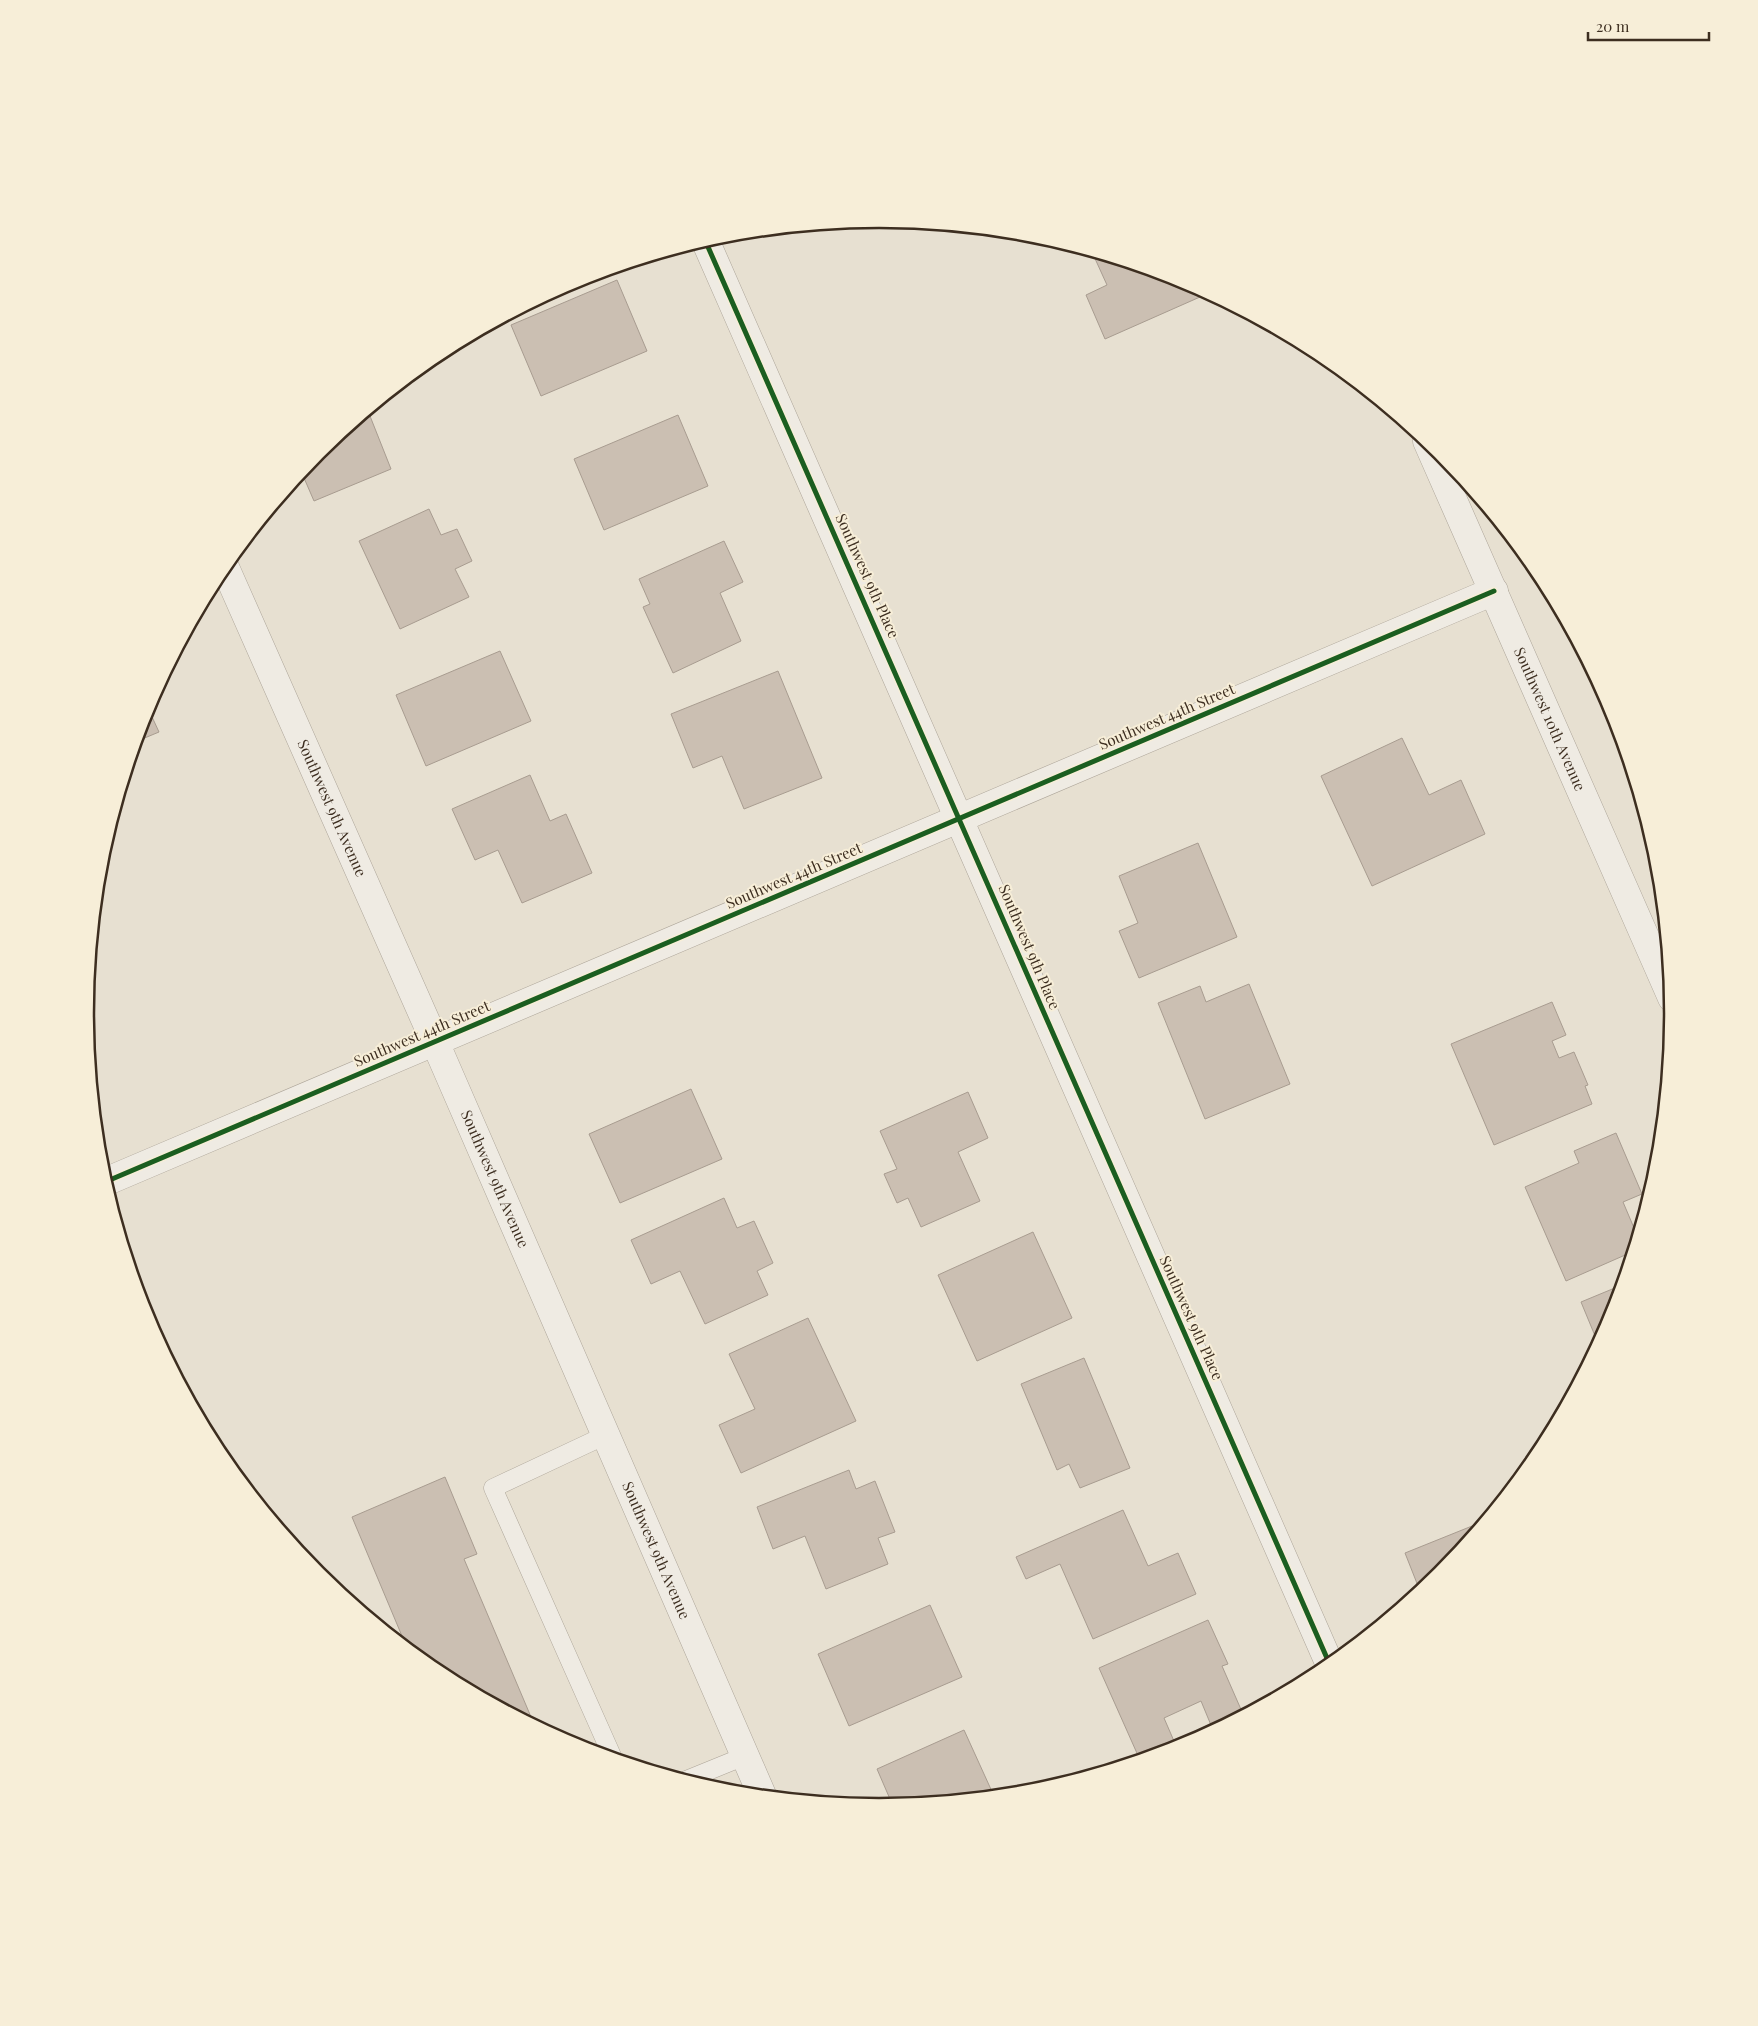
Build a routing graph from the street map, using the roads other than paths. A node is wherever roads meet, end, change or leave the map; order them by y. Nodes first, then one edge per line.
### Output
1 (708, 247) edge
2 (1435, 459) edge
3 (228, 574) edge
4 (1494, 591) junction
5 (960, 819) junction
6 (1663, 978) edge
7 (436, 1042) junction
8 (112, 1179) edge
9 (606, 1435) junction
10 (1327, 1658) edge
11 (610, 1750) edge
12 (745, 1756) junction
13 (696, 1776) edge
14 (759, 1789) edge

1 - 5 street, Southwest 9th Place
2 - 4 street, Southwest 10th Avenue
3 - 7 street, Southwest 9th Avenue
4 - 5 street, Southwest 44th Street
4 - 6 street, Southwest 10th Avenue
5 - 7 street, Southwest 44th Street
5 - 10 street, Southwest 9th Place
7 - 8 street, Southwest 44th Street
7 - 9 street, Southwest 9th Avenue
9 - 11 lane
9 - 12 street, Southwest 9th Avenue
12 - 13 lane
12 - 14 street, Southwest 9th Avenue

